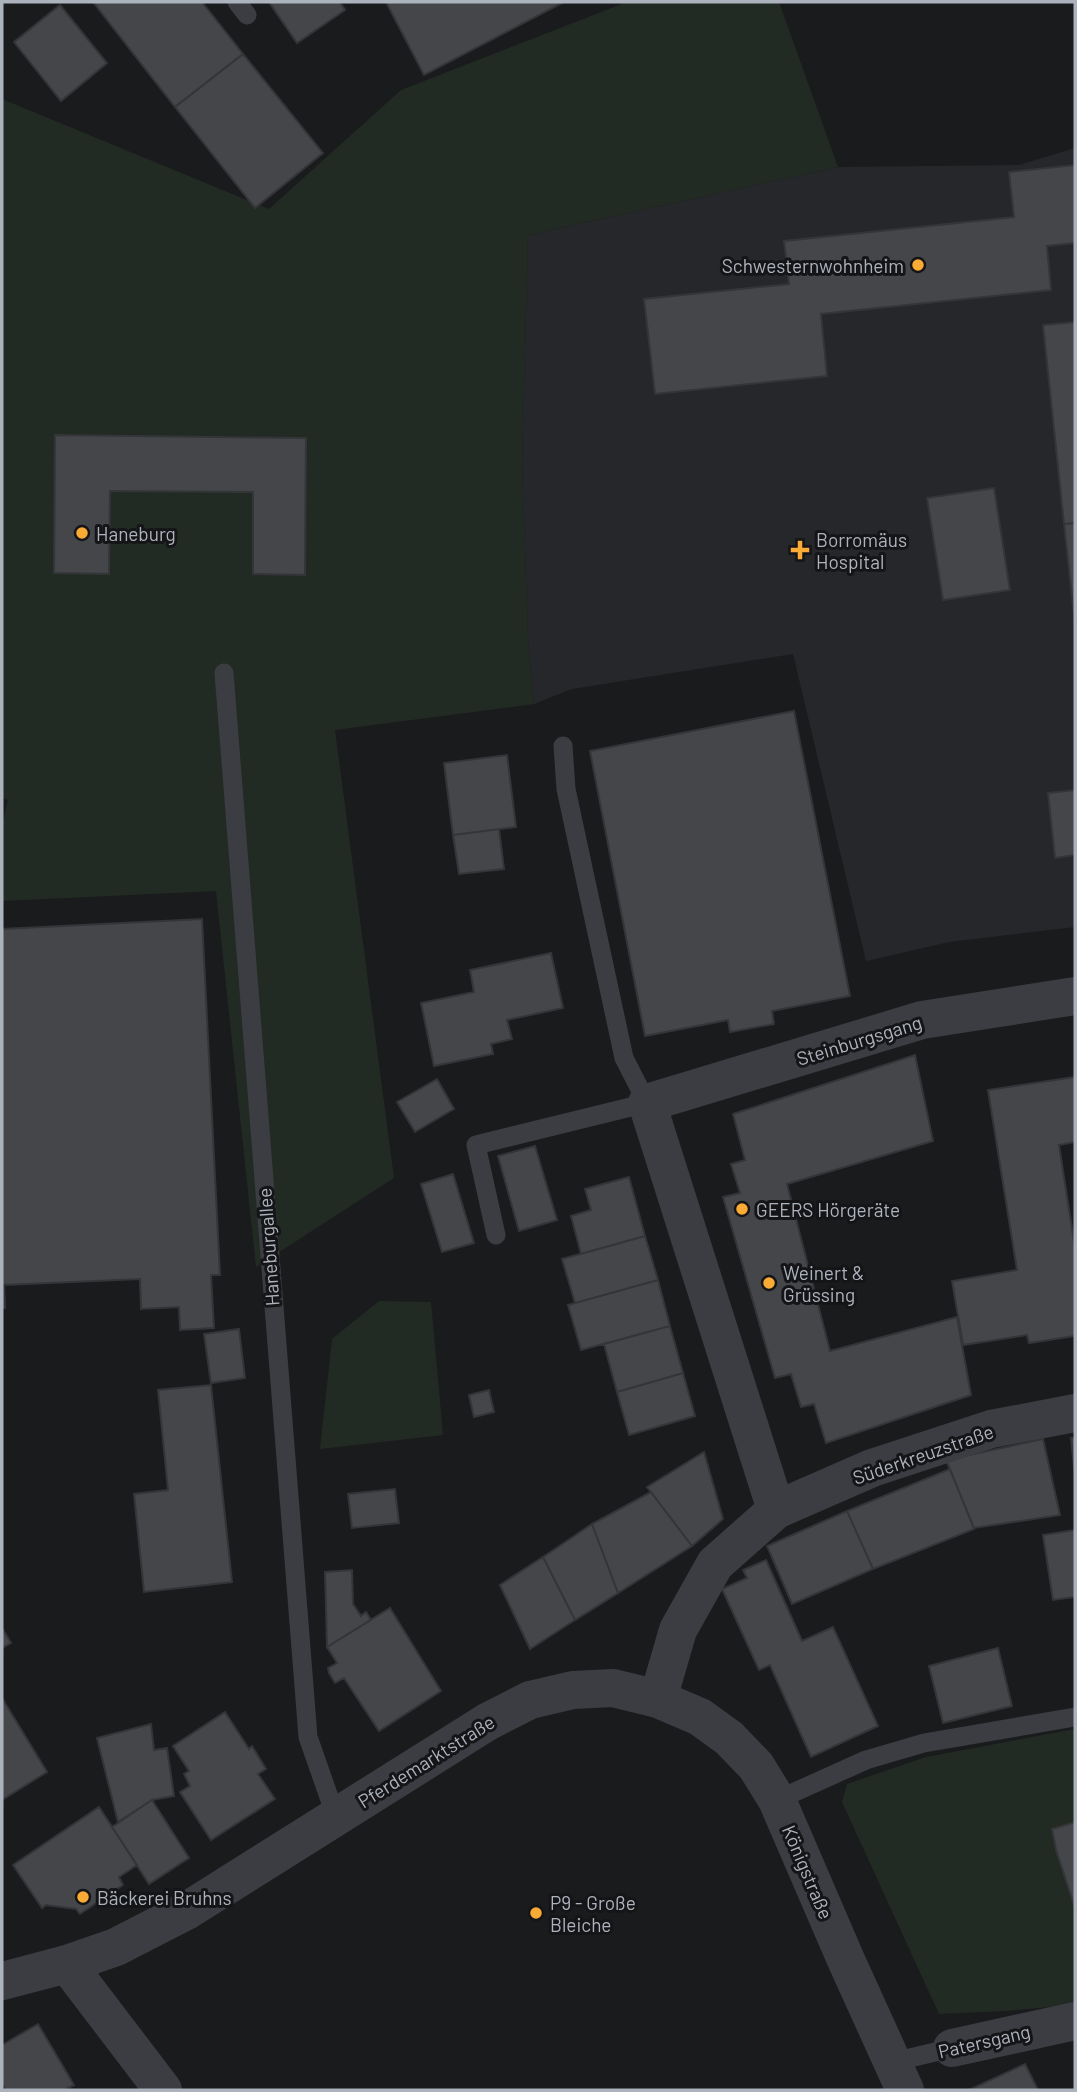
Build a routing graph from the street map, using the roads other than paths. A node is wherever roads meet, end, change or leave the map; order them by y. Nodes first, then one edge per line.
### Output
1 (225, 673) dead end
2 (563, 746) dead end
3 (1075, 996) edge
4 (647, 1103) junction
5 (496, 1234) dead end
6 (1075, 1413) edge
7 (776, 1510) junction
8 (658, 1699) junction
9 (1075, 1717) edge
10 (777, 1800) junction
11 (336, 1817) junction
12 (67, 1964) junction
13 (2, 1981) edge
14 (1075, 2021) edge
15 (952, 2048) joint
16 (899, 2076) edge
17 (163, 2090) edge

1 - 11 lane, Haneburgallee
2 - 4 lane
3 - 4 street, Steinburgsgang
4 - 5 lane, Steinburgsgang
4 - 7 street
6 - 7 street, Süderkreuzstraße
7 - 8 street
8 - 10 street, Königstraße
8 - 11 street, Pferdemarktstraße
9 - 10 lane
10 - 16 street, Königstraße
11 - 12 street, Pferdemarktstraße
12 - 13 street, Pferdemarktstraße
12 - 17 street
14 - 15 street, Patersgang
15 - 16 lane, Patersgang

